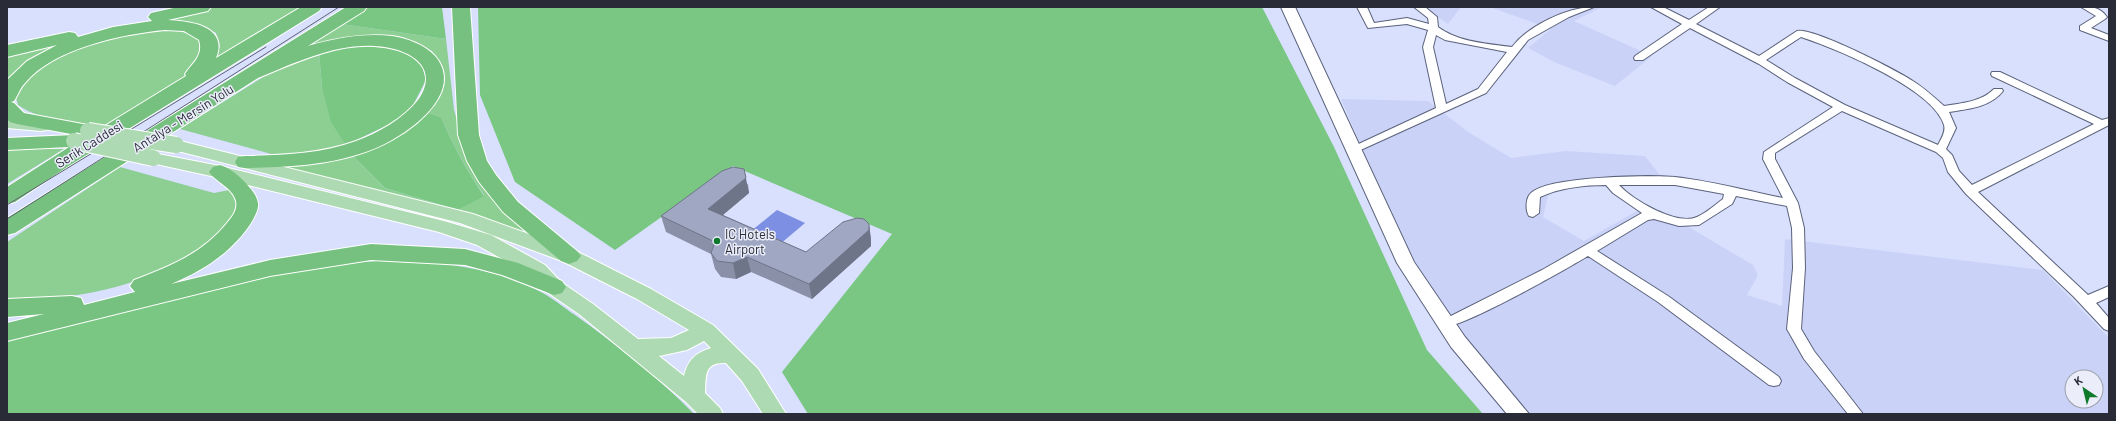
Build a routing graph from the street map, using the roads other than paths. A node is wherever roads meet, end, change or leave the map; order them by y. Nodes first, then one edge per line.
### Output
1 (202, 7) edge
2 (313, 7) edge
3 (358, 7) edge
4 (461, 7) edge
5 (1288, 7) edge
6 (1362, 7) edge
7 (1420, 7) edge
8 (1589, 7) edge
9 (1656, 7) edge
10 (1715, 7) edge
11 (2086, 7) edge
12 (1691, 24) junction
13 (1434, 28) junction
14 (2109, 38) edge
15 (1514, 50) junction
16 (7, 51) edge
17 (1639, 58) dead end
18 (1759, 60) junction
19 (252, 74) junction
20 (1996, 74) dead end
21 (1998, 91) dead end
22 (172, 92) junction
23 (7, 97) edge
24 (7, 107) edge
25 (1841, 108) junction
26 (1442, 110) junction
27 (1940, 110) junction
28 (2106, 122) edge
29 (7, 123) edge
30 (7, 131) edge
31 (81, 136) junction
32 (7, 144) edge
33 (1354, 150) junction
34 (1940, 150) junction
35 (60, 162) junction
36 (245, 162) junction
37 (220, 172) junction
38 (1609, 181) junction
39 (1970, 191) junction
40 (7, 192) edge
41 (1731, 192) junction
42 (7, 197) edge
43 (1792, 203) junction
44 (1533, 213) dead end
45 (1654, 216) junction
46 (7, 228) edge
47 (1589, 251) junction
48 (569, 256) junction
49 (554, 287) junction
50 (2109, 292) edge
51 (2085, 300) junction
52 (7, 308) edge
53 (1446, 324) junction
54 (2109, 326) edge
55 (705, 330) junction
56 (7, 332) edge
57 (634, 347) junction
58 (732, 355) junction
59 (1774, 381) dead end
60 (694, 396) junction
61 (712, 414) edge
62 (774, 414) edge
63 (1519, 414) edge
64 (1856, 414) edge

1 - 16 highway
2 - 22 highway, Antalya - Mersin Yolu
3 - 19 highway, Antalya - Mersin Yolu
4 - 48 highway
5 - 33 street
6 - 13 street
7 - 13 street
8 - 15 street
9 - 12 street
10 - 12 street
11 - 14 street
12 - 17 street
12 - 18 street
13 - 15 street
13 - 26 street
15 - 26 street
18 - 25 street
18 - 27 street
19 - 36 highway
19 - 46 highway, Antalya - Mersin Yolu
20 - 28 street
21 - 27 street
22 - 23 highway
22 - 35 highway, Serik Caddesi
24 - 31 highway
25 - 34 street
25 - 43 street
26 - 33 street
27 - 34 street
28 - 39 street
29 - 31 main road
30 - 31 main road
31 - 32 highway
31 - 36 main road, bridge
31 - 37 main road, bridge
33 - 53 street
34 - 39 street
35 - 40 highway
35 - 42 highway, Serik Caddesi
36 - 48 main road
37 - 49 main road
37 - 52 highway
38 - 41 street
38 - 44 street
38 - 45 street
39 - 51 street
41 - 43 street
41 - 45 street
43 - 64 street
45 - 47 street
47 - 53 street
47 - 59 street
48 - 55 main road
49 - 56 highway
49 - 57 main road
50 - 51 street
51 - 54 street
53 - 63 street
55 - 57 main road
55 - 58 main road
57 - 60 main road
58 - 60 main road
58 - 62 main road
60 - 61 main road

